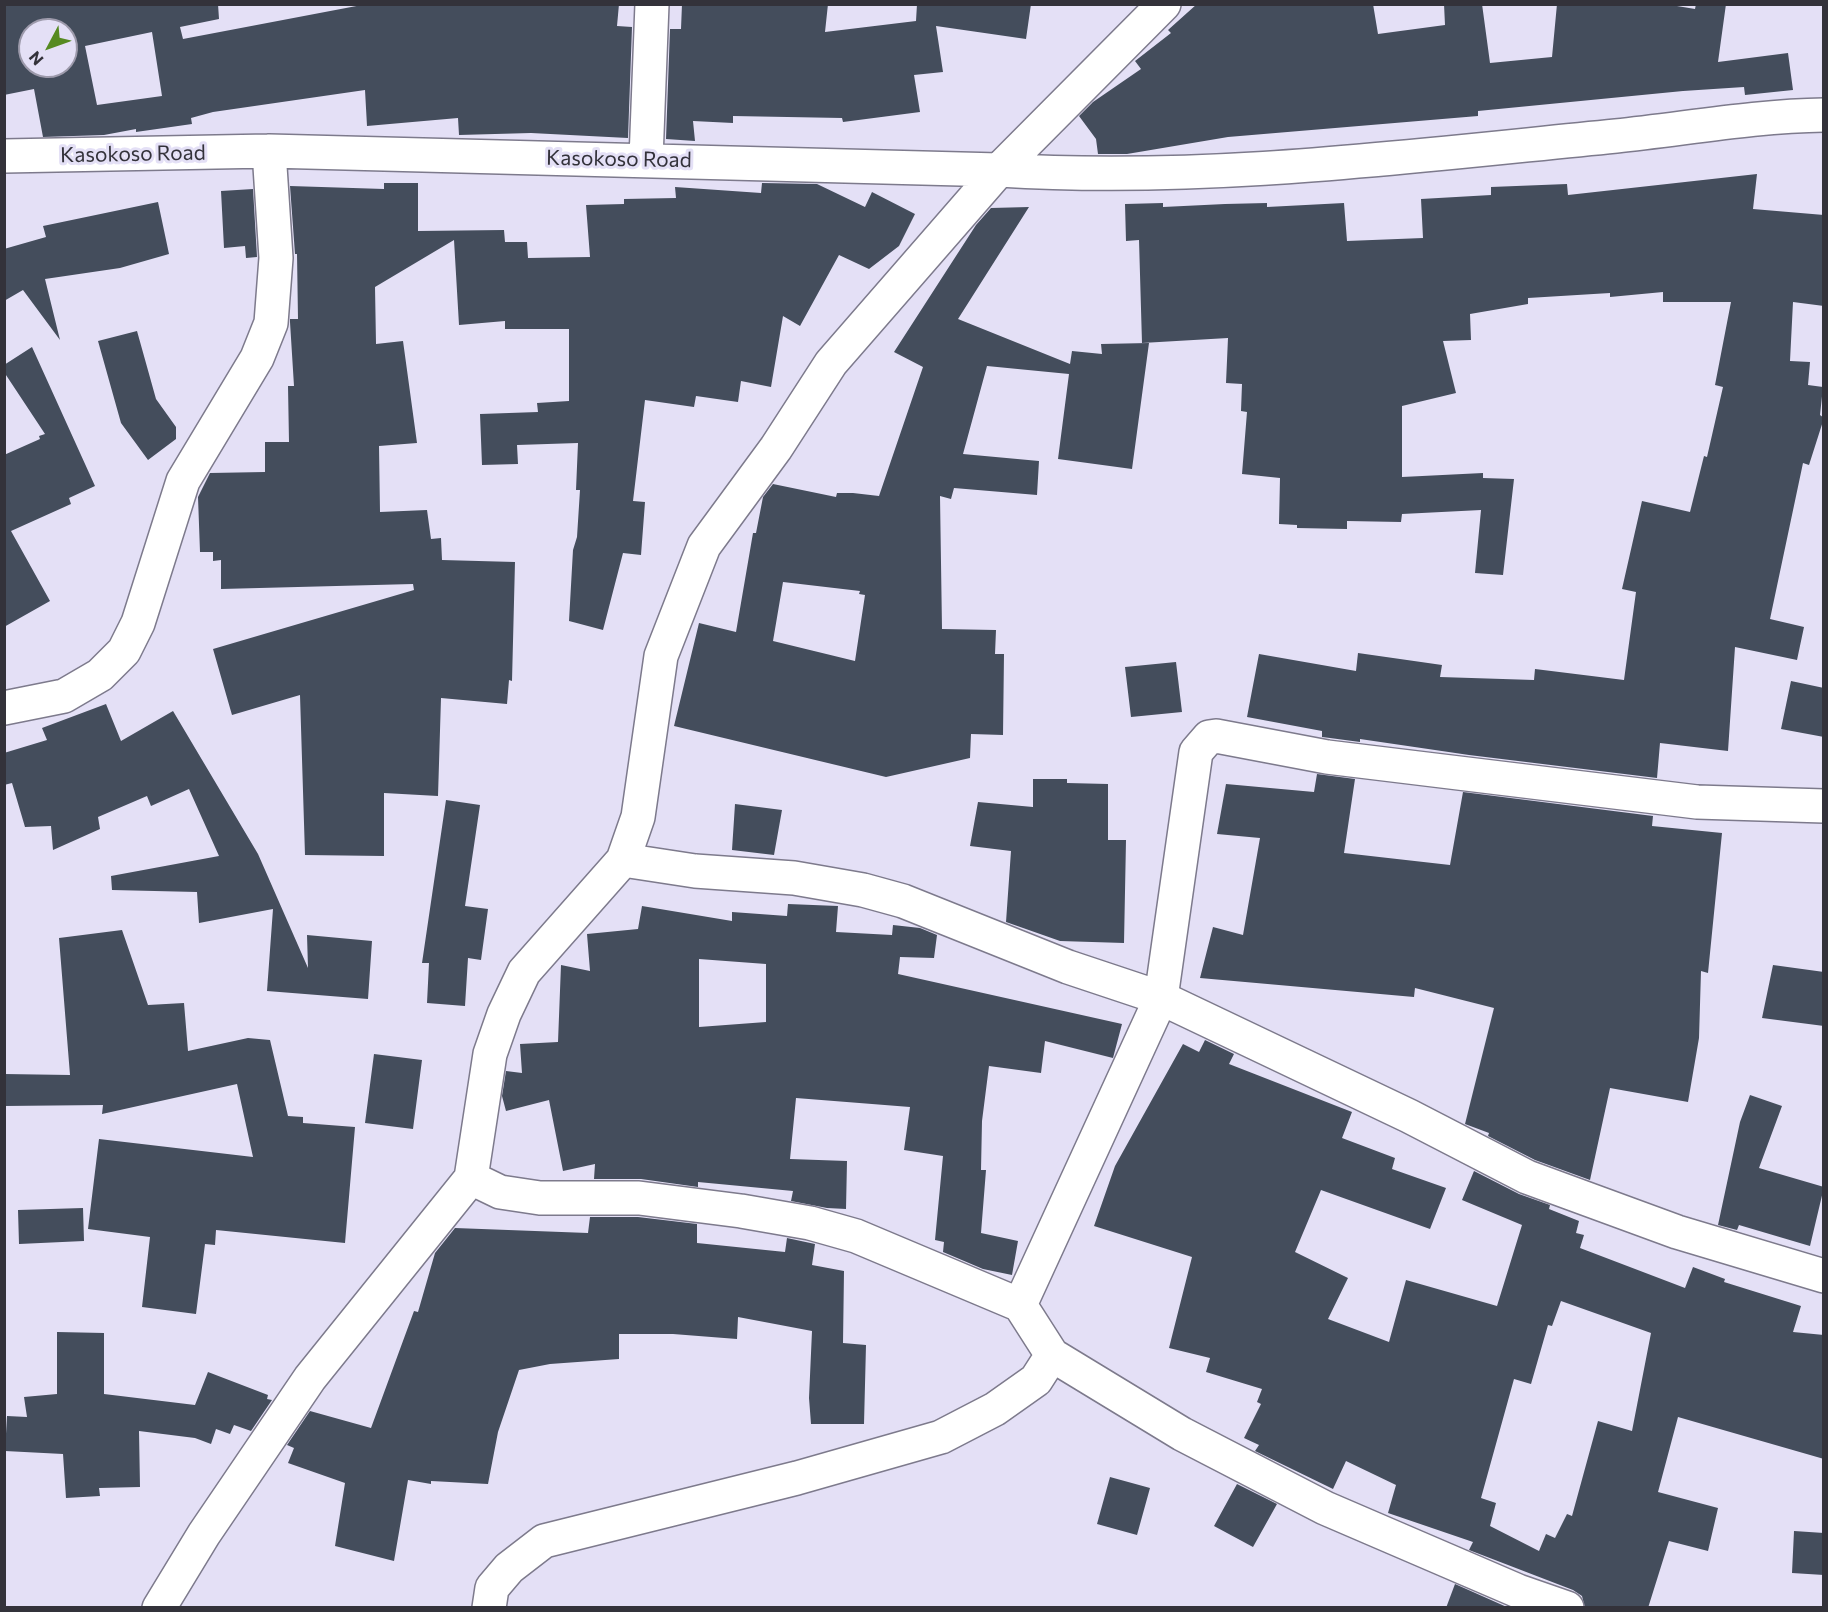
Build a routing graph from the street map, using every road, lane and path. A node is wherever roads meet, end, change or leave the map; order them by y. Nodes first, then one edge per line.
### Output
1 (652, 4) edge
2 (1164, 4) edge
3 (1824, 115) edge
4 (269, 151) junction
5 (4, 156) edge
6 (646, 159) junction
7 (999, 170) junction
8 (4, 708) edge
9 (1824, 806) edge
10 (623, 860) junction
11 (1161, 998) junction
12 (471, 1178) junction
13 (1824, 1276) edge
14 (1020, 1305) junction
15 (1052, 1355) junction
16 (159, 1608) edge
17 (489, 1608) edge
18 (1567, 1608) edge

1 - 6 street
2 - 7 street
3 - 7 street, Kasokoso Road
4 - 5 street, Kasokoso Road
4 - 6 street, Kasokoso Road
4 - 8 street
6 - 7 street, Kasokoso Road
7 - 10 street
9 - 11 street
10 - 11 street
10 - 12 street
11 - 13 street
11 - 14 street
12 - 14 street
12 - 16 street
14 - 15 street
15 - 17 street
15 - 18 street

